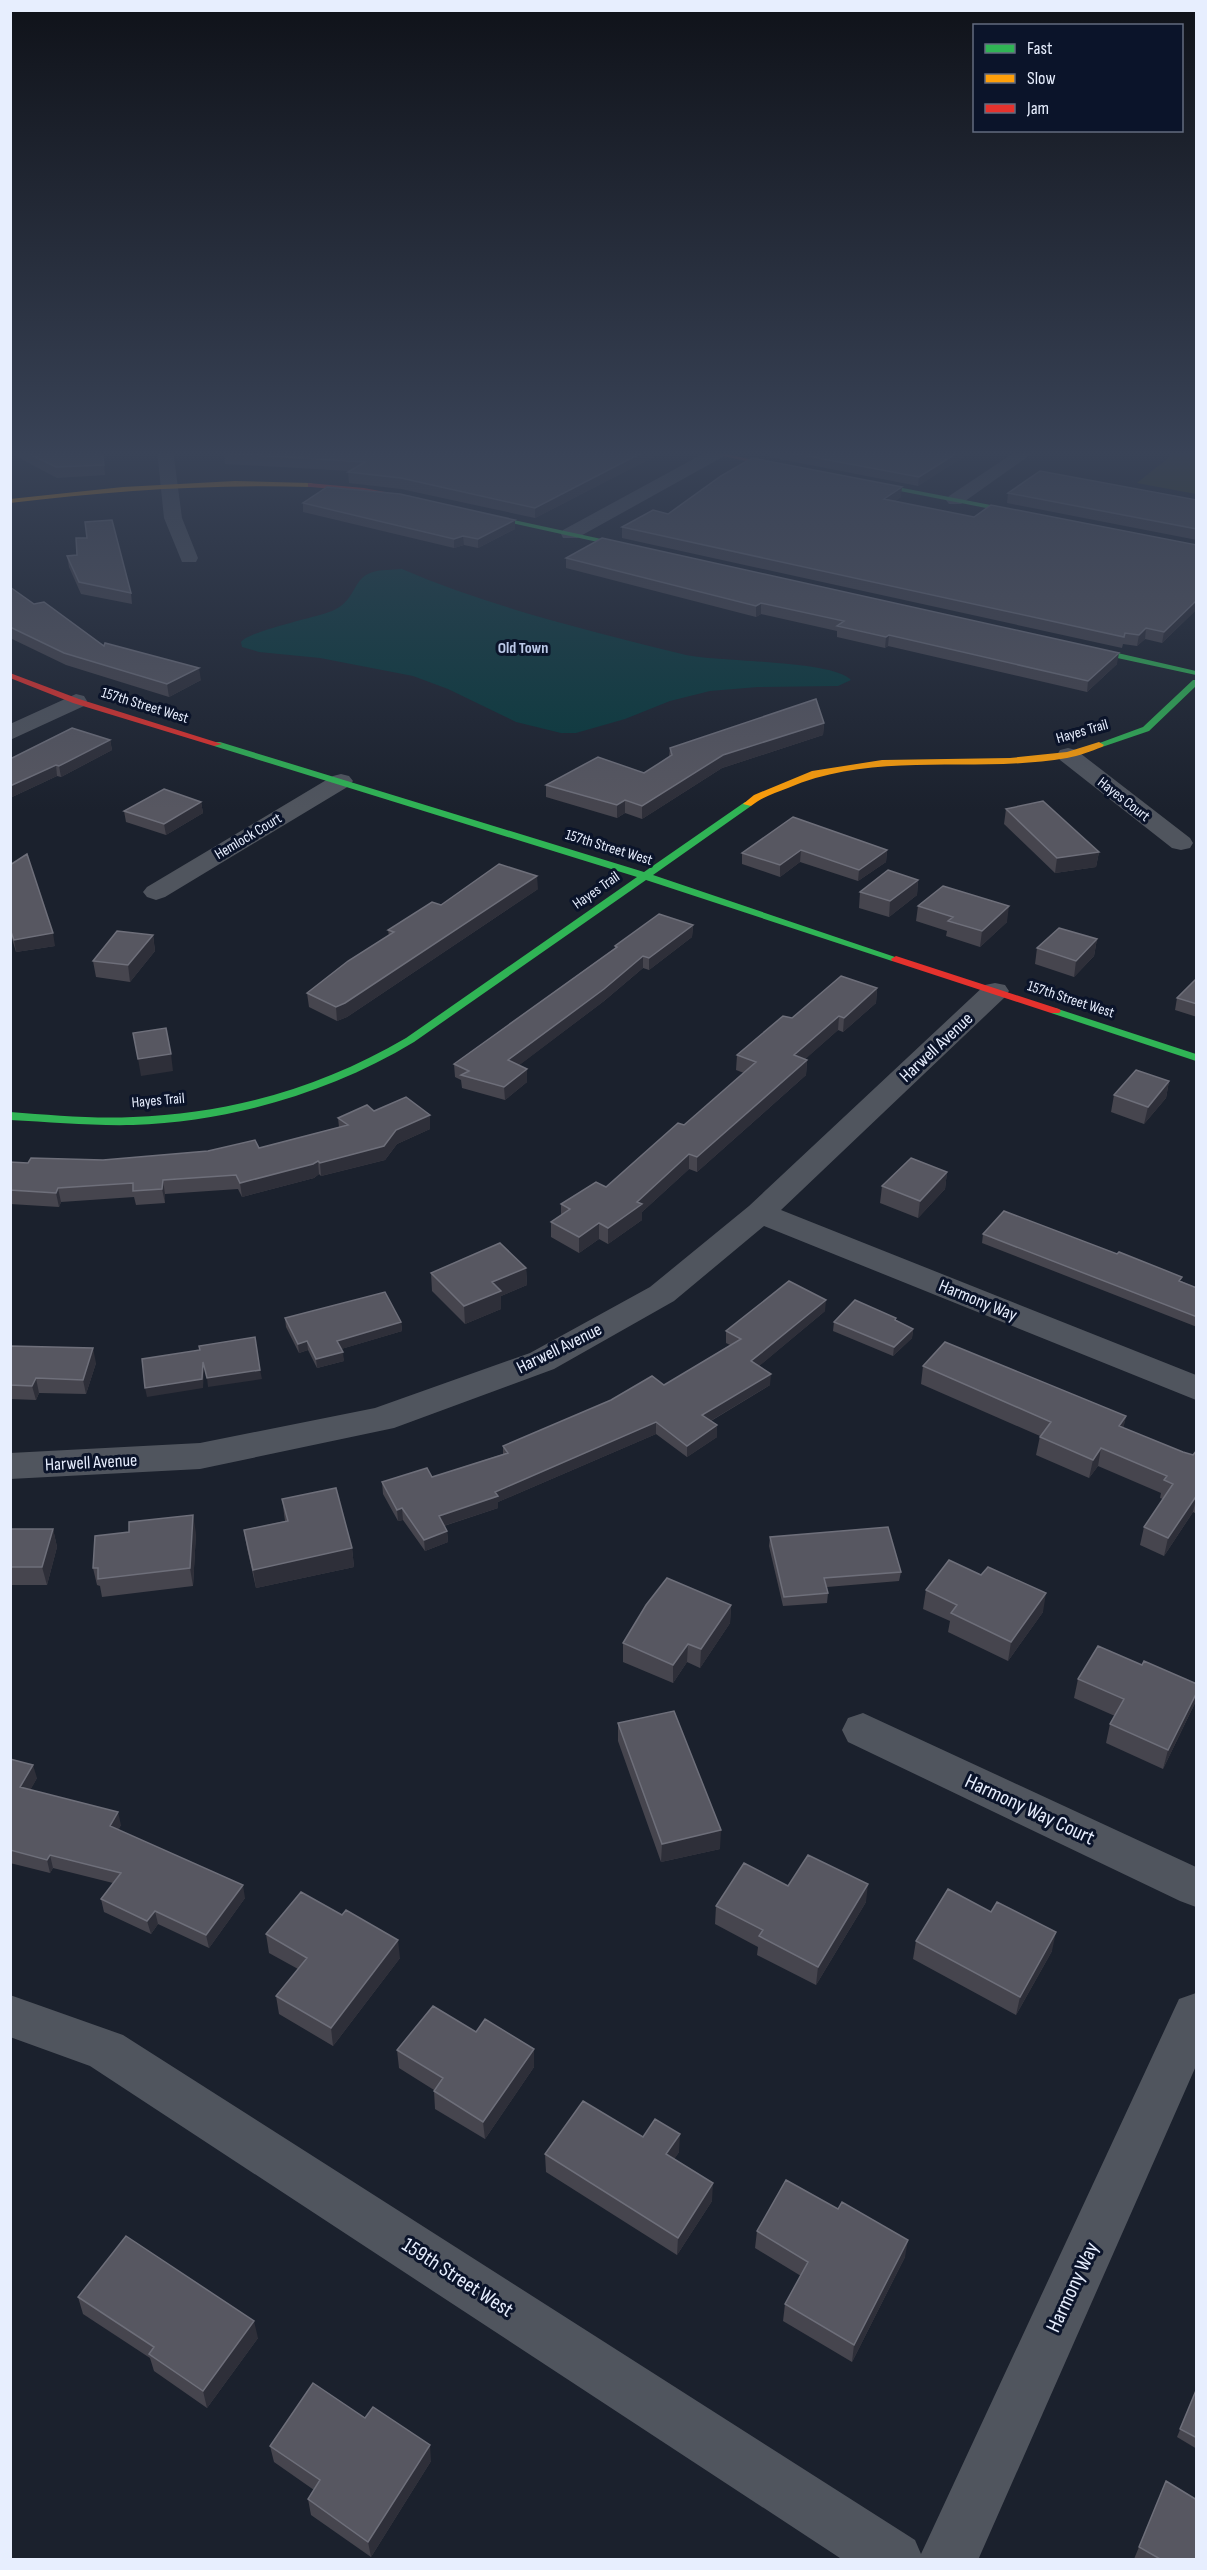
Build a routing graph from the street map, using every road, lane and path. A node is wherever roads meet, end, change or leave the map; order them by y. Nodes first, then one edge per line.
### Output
1 (1057, 642) edge
2 (1197, 673) edge
3 (10, 675) edge
4 (1197, 682) edge
5 (76, 701) junction
6 (10, 733) edge
7 (1068, 755) junction
8 (341, 781) junction
9 (1181, 843) dead end
10 (645, 876) junction
11 (156, 892) dead end
12 (995, 991) junction
13 (1197, 1058) edge
14 (10, 1116) edge
15 (760, 1212) junction
16 (1197, 1388) edge
17 (10, 1466) edge
18 (863, 1730) dead end
19 (1197, 1888) edge
20 (1197, 2014) edge
21 (10, 2016) edge
22 (895, 2559) edge
23 (948, 2559) edge

1 - 2 street
3 - 5 street, 157th Street West
4 - 7 street, Hayes Trail
5 - 6 street
5 - 8 street, 157th Street West
7 - 9 street, Hayes Court
7 - 10 street, Hayes Trail
8 - 10 street, 157th Street West
8 - 11 street, Hemlock Court
10 - 12 street, 157th Street West
10 - 14 street, Hayes Trail
12 - 13 street, 157th Street West
12 - 15 street, Harwell Avenue
15 - 16 street, Harmony Way
15 - 17 street, Harwell Avenue
18 - 19 street, Harmony Way Court
20 - 23 street, Harmony Way
21 - 22 street, 159th Street West

